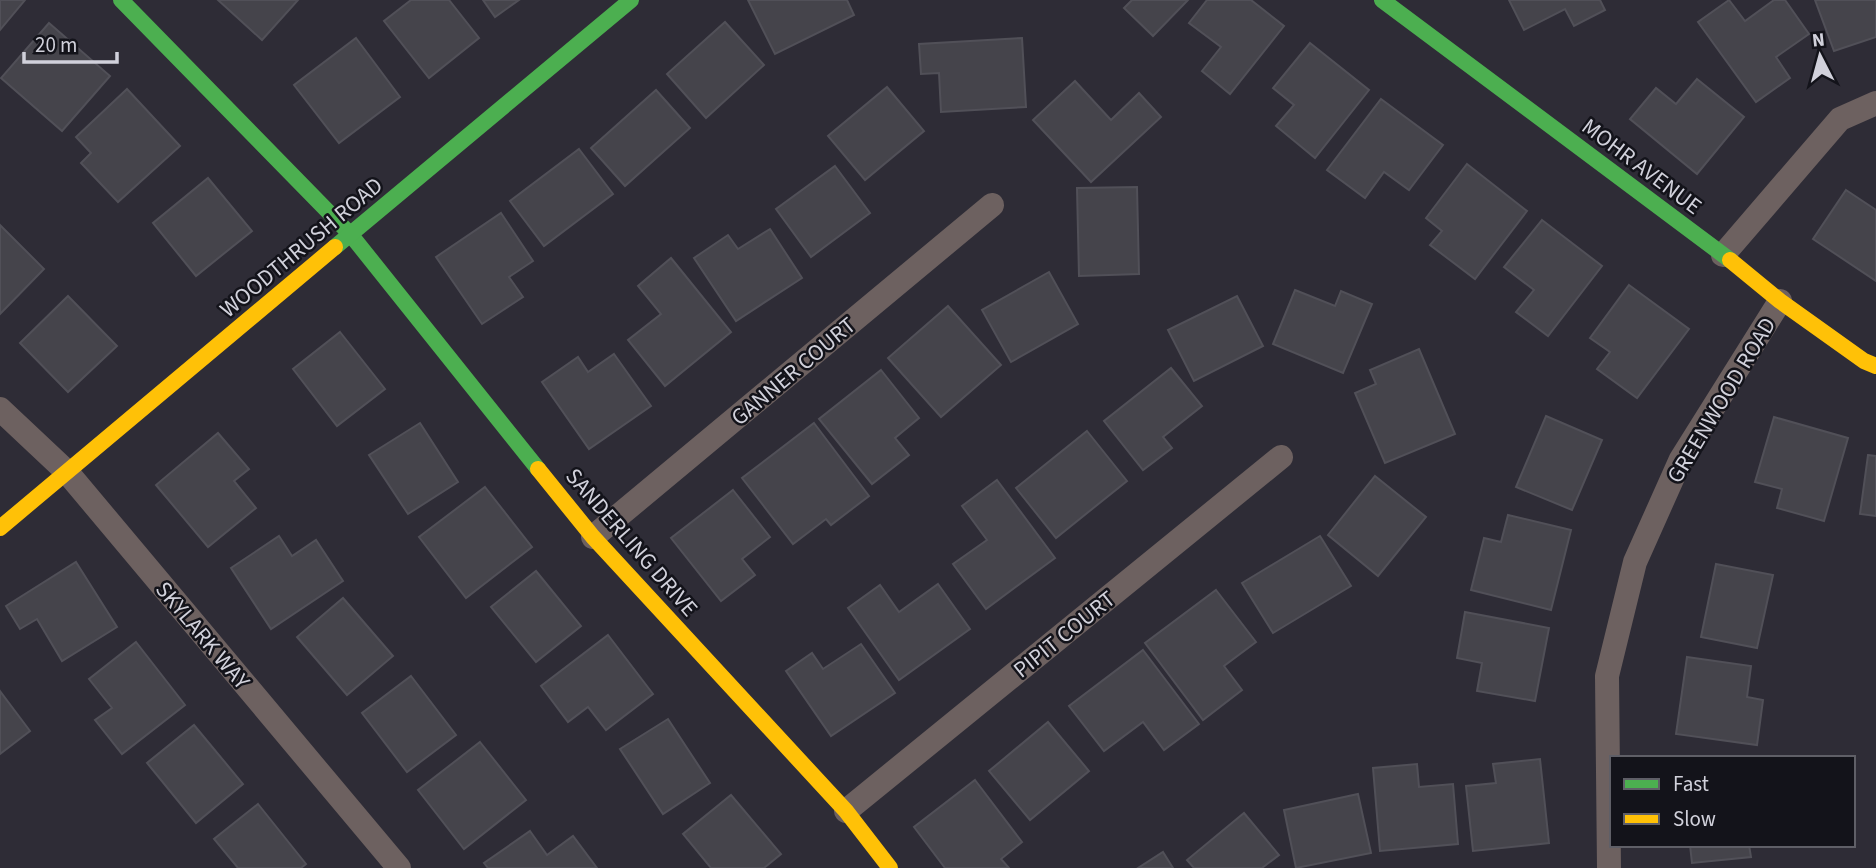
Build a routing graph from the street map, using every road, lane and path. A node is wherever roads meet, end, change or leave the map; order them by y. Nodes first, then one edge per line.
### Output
1 (121, 0) edge
2 (631, 0) edge
3 (1393, 3) edge
4 (1876, 103) edge
5 (992, 205) dead end
6 (351, 235) junction
7 (1723, 255) junction
8 (1780, 301) junction
9 (1876, 366) edge
10 (0, 409) edge
11 (1282, 457) dead end
12 (67, 472) junction
13 (0, 528) edge
14 (593, 537) junction
15 (846, 811) junction
16 (399, 868) edge
17 (890, 868) edge
18 (1609, 868) edge

1 - 6 street, SANDERLING DRIVE
2 - 6 street, WOODTHRUSH ROAD
3 - 7 street, MOHR AVENUE
4 - 7 street
5 - 14 street, GANNER COURT
6 - 12 street, WOODTHRUSH ROAD
6 - 14 street, SANDERLING DRIVE
7 - 8 street, MOHR AVENUE
8 - 9 street, MOHR AVENUE
8 - 18 street, GREENWOOD ROAD
10 - 12 street, SKYLARK WAY
11 - 15 street, PIPIT COURT
12 - 13 street, WOODTHRUSH ROAD
12 - 16 street, SKYLARK WAY
14 - 15 street, SANDERLING DRIVE
15 - 17 street, SANDERLING DRIVE

